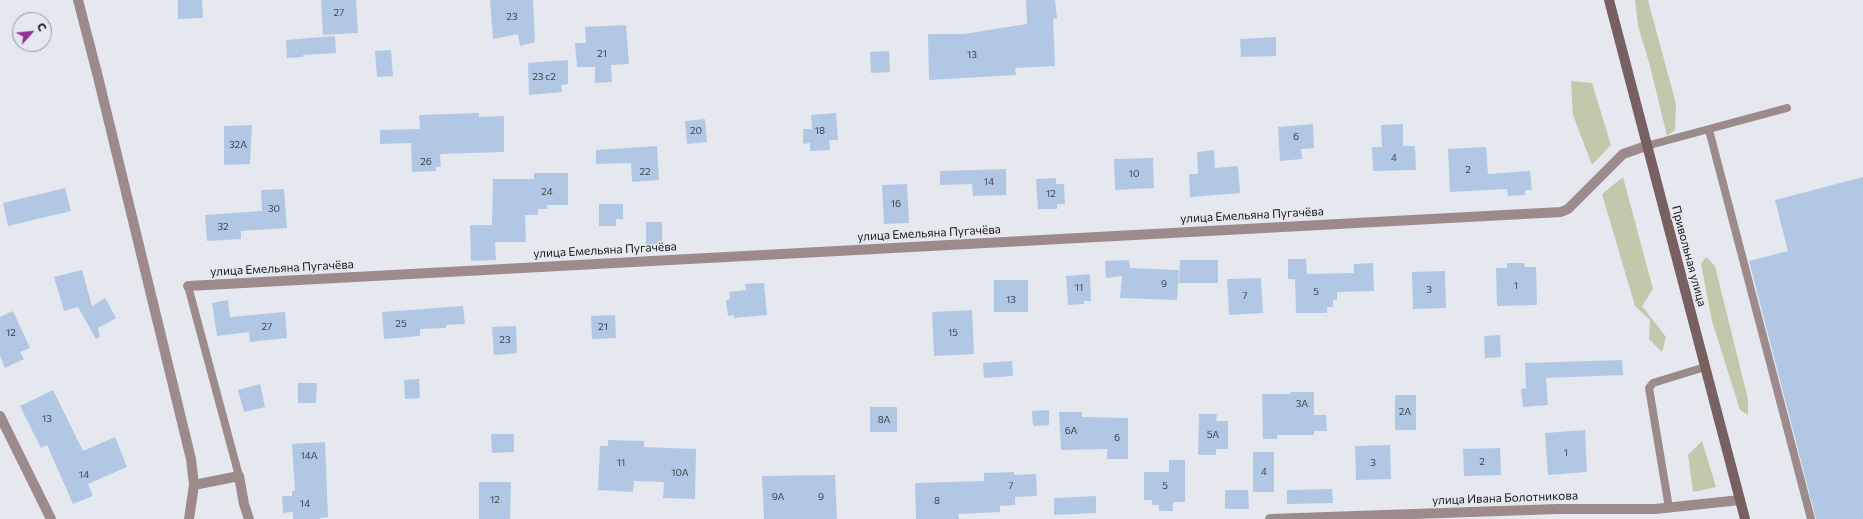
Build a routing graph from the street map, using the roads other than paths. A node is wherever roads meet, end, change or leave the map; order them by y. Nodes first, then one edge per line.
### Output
1 (78, 0) edge
2 (1609, 0) edge
3 (1787, 108) dead end
4 (1709, 130) junction
5 (1646, 146) junction
6 (188, 286) joint
7 (1705, 367) junction
8 (0, 416) edge
9 (238, 476) junction
10 (194, 485) junction
11 (1740, 500) junction
12 (1669, 508) junction
13 (50, 519) edge
14 (189, 519) edge
15 (250, 519) edge
16 (1270, 519) edge
17 (1745, 519) edge
18 (1811, 519) edge

1 - 10 street
2 - 5 street, Привольная улица
3 - 4 lane
4 - 5 lane
4 - 18 lane
5 - 6 street, улица Емельяна Пугачёва
5 - 7 street, Привольная улица
6 - 9 lane
7 - 11 street, Привольная улица
7 - 12 lane
8 - 13 street
9 - 10 street
9 - 15 street
10 - 14 street
11 - 12 street, улица Ивана Болотникова
11 - 17 street, Привольная улица
12 - 16 street, улица Ивана Болотникова

